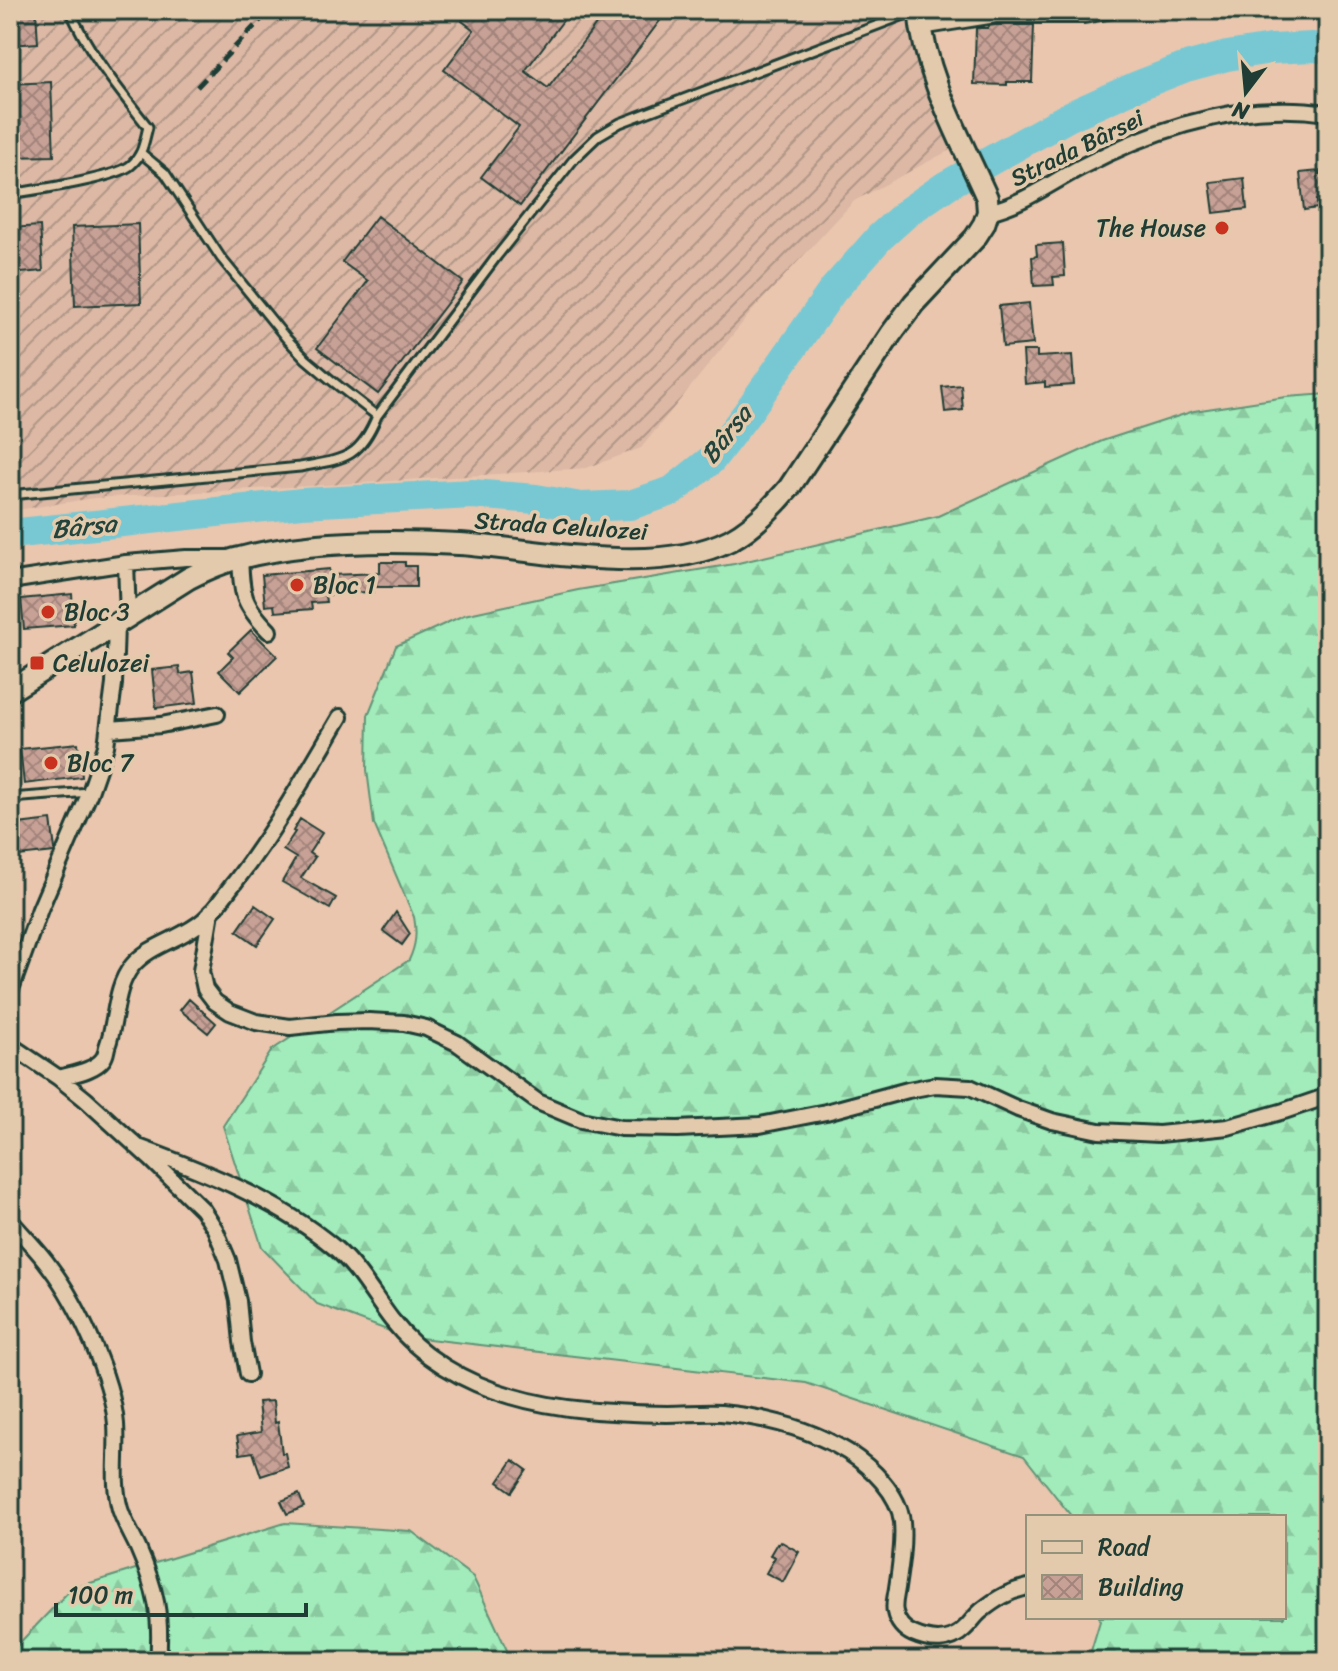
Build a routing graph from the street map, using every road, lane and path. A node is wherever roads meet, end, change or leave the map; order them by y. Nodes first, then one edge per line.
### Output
1 (70, 10) edge
2 (1113, 10) edge
3 (919, 16) edge
4 (1328, 113) edge
5 (141, 153) junction
6 (10, 194) edge
7 (988, 205) junction
8 (377, 416) junction
9 (10, 495) edge
10 (240, 558) junction
11 (126, 563) junction
12 (10, 581) edge
13 (122, 621) junction
14 (269, 631) dead end
15 (10, 691) edge
16 (217, 714) dead end
17 (340, 717) dead end
18 (110, 729) junction
19 (90, 792) junction
20 (10, 798) edge
21 (211, 912) junction
22 (10, 992) edge
23 (10, 1045) edge
24 (59, 1078) junction
25 (1328, 1096) edge
26 (136, 1146) junction
27 (10, 1220) edge
28 (248, 1374) dead end
29 (1026, 1587) edge
30 (158, 1661) edge

1 - 5 lane
2 - 3 street
3 - 7 street
3 - 8 lane
4 - 7 street, Strada Bârsei
5 - 6 lane
5 - 8 lane
7 - 10 street, Strada Celulozei
8 - 9 lane
10 - 11 street, Strada Celulozei
10 - 13 street, Strada Celulozei
10 - 14 street
11 - 12 street, Strada Celulozei
11 - 13 street
13 - 15 street, Strada Celulozei
13 - 18 street
16 - 18 street
17 - 21 street
18 - 19 street
19 - 20 lane
19 - 22 street
21 - 24 street
21 - 25 street
23 - 24 street
24 - 26 street
26 - 28 street
26 - 29 street
27 - 30 street

